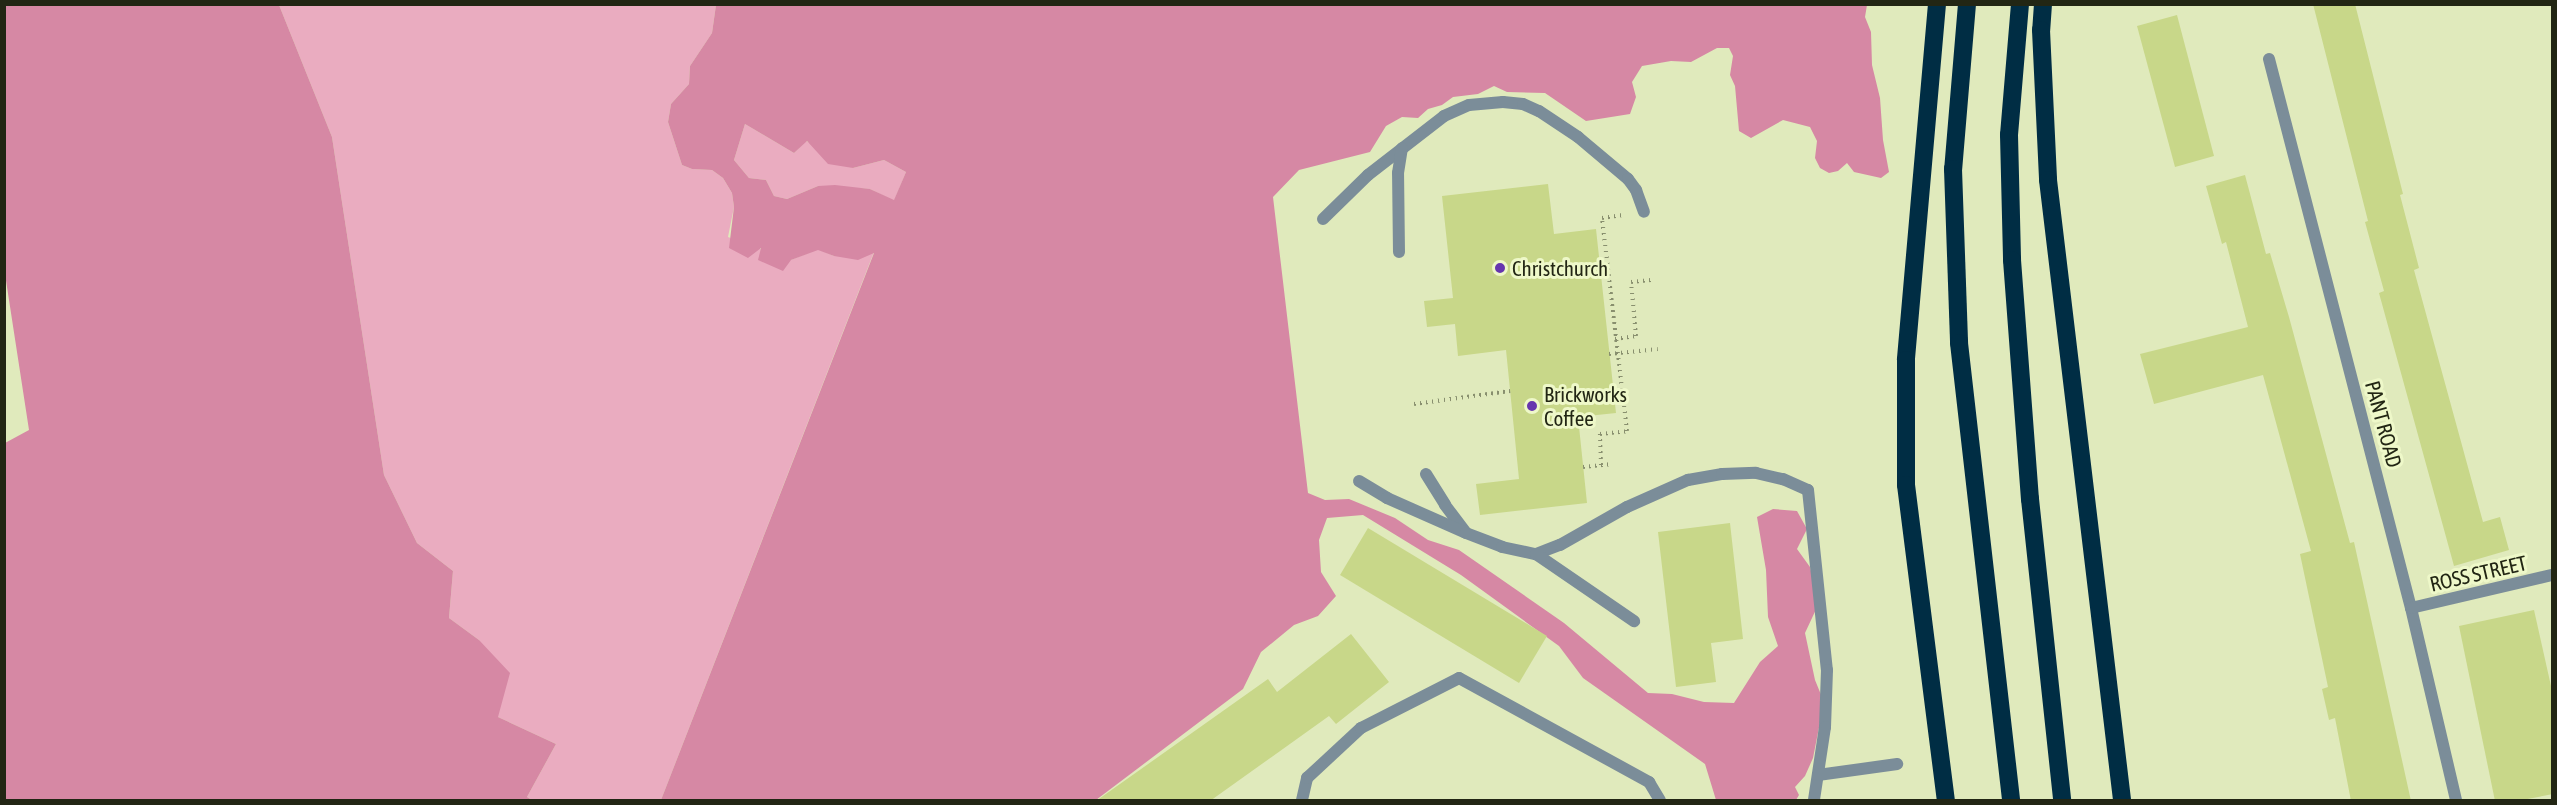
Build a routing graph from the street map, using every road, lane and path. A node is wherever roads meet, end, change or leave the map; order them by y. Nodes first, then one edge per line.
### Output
1 (1937, 4) edge
2 (1967, 4) edge
3 (2020, 4) edge
4 (2043, 4) edge
5 (2269, 59) dead end
6 (1402, 148) junction
7 (1644, 212) joint
8 (1323, 219) dead end
9 (1399, 252) dead end
10 (1651, 280) dead end
11 (1615, 339) junction
12 (1658, 349) dead end
13 (1617, 353) junction
14 (1609, 354) dead end
15 (1510, 391) dead end
16 (1414, 404) dead end
17 (1611, 464) dead end
18 (1601, 465) junction
19 (1583, 466) dead end
20 (1426, 474) dead end
21 (1359, 481) dead end
22 (1466, 533) junction
23 (1536, 554) junction
24 (2553, 576) edge
25 (2411, 608) junction
26 (1634, 621) dead end
27 (1897, 764) dead end
28 (1818, 775) junction
29 (1302, 801) edge
30 (1660, 801) edge
31 (1814, 801) edge
32 (1946, 801) edge
33 (2011, 801) edge
34 (2062, 801) edge
35 (2122, 801) edge
36 (2456, 801) edge

1 - 32 highway
2 - 33 highway
3 - 34 highway
4 - 35 highway
5 - 25 street, PANT ROAD
6 - 7 street
6 - 8 street
6 - 9 street
7 - 11 path
10 - 11 path
11 - 13 path
12 - 13 path
13 - 14 path
13 - 18 path
15 - 16 path
17 - 18 path
18 - 19 path
20 - 22 street
21 - 22 street
22 - 23 street
23 - 26 street
23 - 28 street
24 - 25 street, ROSS STREET
25 - 36 street, PANT ROAD
27 - 28 street
28 - 31 street
29 - 30 street

